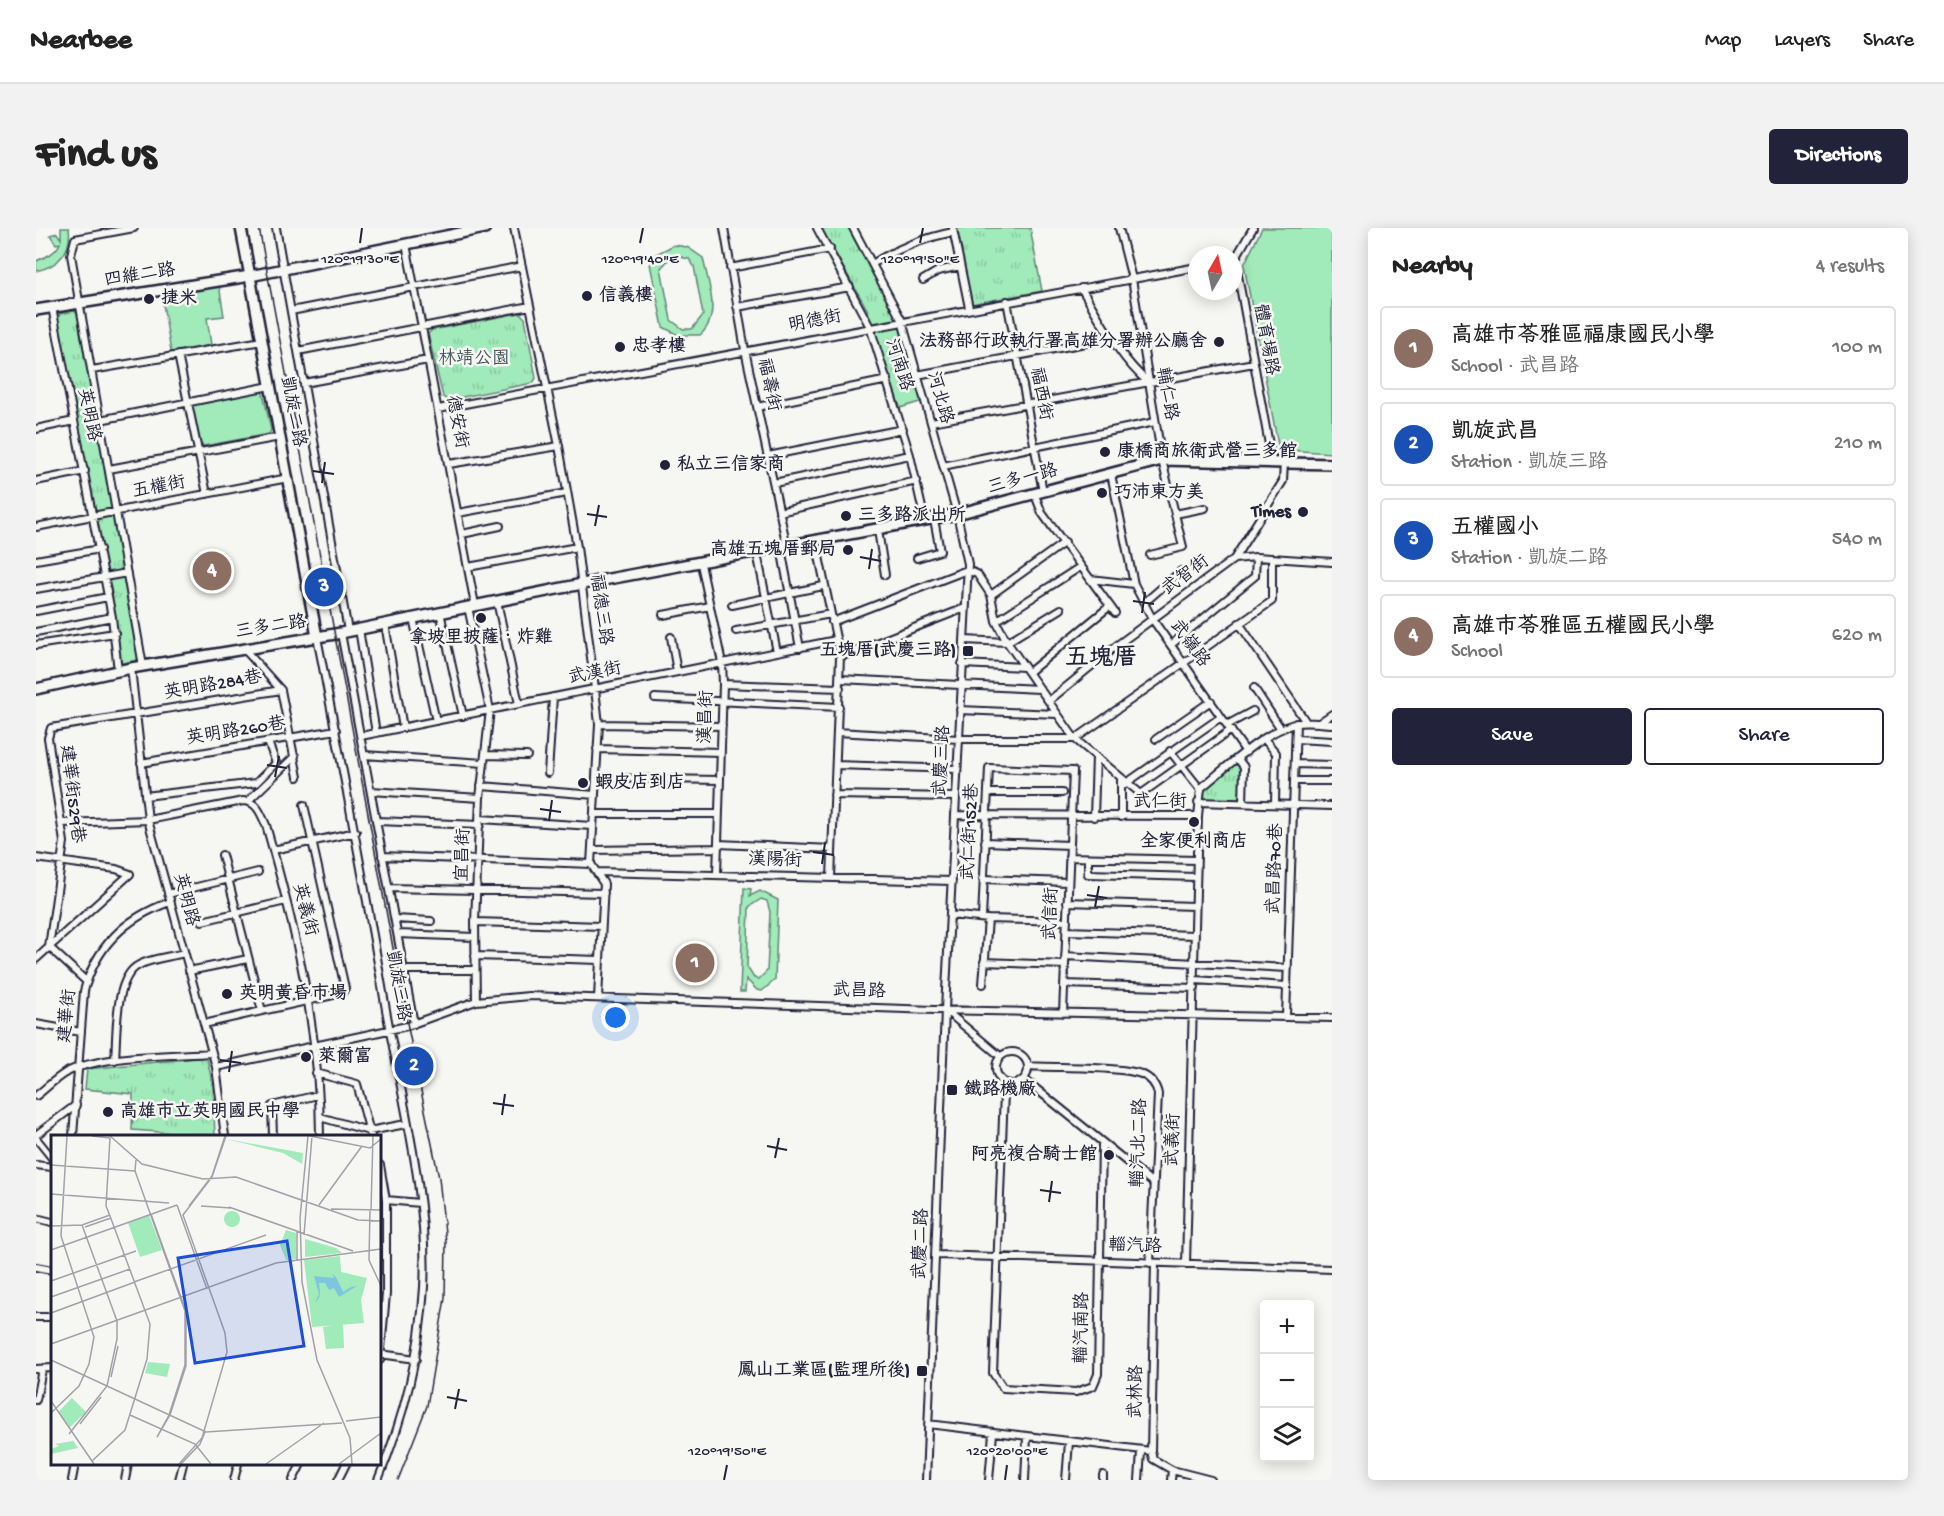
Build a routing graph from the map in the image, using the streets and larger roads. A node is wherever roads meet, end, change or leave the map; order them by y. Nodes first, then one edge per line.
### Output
1 (134, 228) edge
2 (241, 228) edge
3 (276, 228) edge
4 (485, 228) edge
5 (514, 228) edge
6 (725, 228) edge
7 (817, 228) edge
8 (853, 228) edge
9 (1119, 228) edge
10 (1253, 228) edge
11 (953, 230) edge
12 (406, 244) junction
13 (1242, 246) edge
14 (830, 249) junction
15 (872, 264) junction
16 (522, 266) junction
17 (960, 266) junction
18 (730, 268) junction
19 (283, 269) junction
20 (1188, 269) edge
21 (250, 276) junction
22 (1132, 279) junction
23 (923, 280) dead end
24 (414, 285) junction
25 (850, 287) junction
26 (1081, 288) junction
27 (1242, 300) edge
28 (1006, 301) junction
29 (80, 303) junction
30 (530, 306) junction
31 (52, 307) junction
32 (737, 307) junction
33 (969, 308) junction
34 (36, 310) edge
35 (291, 310) junction
36 (902, 321) junction
37 (421, 327) junction
38 (870, 327) junction
39 (1112, 338) junction
40 (262, 341) junction
41 (746, 350) junction
42 (298, 351) junction
43 (178, 355) junction
44 (1018, 355) junction
45 (428, 360) junction
46 (1254, 363) junction
47 (92, 370) junction
48 (917, 375) junction
49 (888, 380) junction
50 (1148, 382) junction
51 (304, 383) junction
52 (270, 386) junction
53 (547, 389) junction
54 (188, 402) junction
55 (1027, 404) junction
56 (758, 407) junction
57 (438, 409) junction
58 (100, 420) junction
59 (74, 421) junction
60 (931, 422) junction
61 (1155, 422) junction
62 (36, 429) edge
63 (903, 429) junction
64 (280, 436) junction
65 (559, 446) junction
66 (1035, 447) junction
67 (199, 452) junction
68 (910, 455) junction
69 (768, 456) junction
70 (1162, 460) junction
71 (1272, 461) junction
72 (1284, 462) junction
73 (448, 464) junction
74 (1332, 464) edge
75 (943, 466) junction
76 (109, 469) junction
77 (85, 471) junction
78 (1111, 474) junction
79 (288, 478) junction
80 (36, 481) edge
81 (917, 481) junction
82 (774, 483) junction
83 (567, 493) junction
84 (1039, 493) junction
85 (207, 494) junction
86 (1205, 508) dead end
87 (117, 511) junction
88 (779, 512) junction
89 (458, 513) junction
90 (957, 514) junction
91 (1175, 514) junction
92 (93, 516) junction
93 (930, 520) junction
94 (500, 526) dead end
95 (36, 527) edge
96 (878, 530) junction
97 (462, 534) junction
98 (816, 542) junction
99 (1065, 542) junction
100 (577, 547) junction
101 (784, 547) junction
102 (100, 549) junction
103 (757, 553) junction
104 (1150, 555) dead end
105 (1256, 557) junction
106 (917, 558) dead end
107 (1272, 558) junction
108 (1234, 559) junction
109 (36, 561) edge
110 (1332, 562) edge
111 (701, 564) junction
112 (468, 567) junction
113 (1080, 567) junction
114 (967, 570) junction
115 (1181, 571) dead end
116 (127, 573) junction
117 (885, 575) dead end
118 (105, 577) junction
119 (1090, 579) junction
120 (582, 584) junction
121 (1134, 584) junction
122 (824, 586) junction
123 (36, 589) edge
124 (790, 593) junction
125 (991, 595) junction
126 (108, 597) junction
127 (766, 599) junction
128 (497, 601) junction
129 (1144, 603) junction
130 (732, 605) dead end
131 (471, 606) junction
132 (710, 606) junction
133 (1110, 606) junction
134 (965, 608) junction
135 (1061, 609) dead end
136 (36, 611) edge
137 (440, 612) junction
138 (1114, 613) dead end
139 (831, 614) junction
140 (663, 615) dead end
141 (112, 617) junction
142 (413, 618) junction
143 (1153, 620) junction
144 (795, 621) junction
145 (996, 621) junction
146 (832, 622) junction
147 (1239, 623) junction
148 (385, 624) junction
149 (773, 624) junction
150 (359, 629) junction
151 (736, 631) dead end
152 (36, 632) edge
153 (344, 632) junction
154 (115, 633) junction
155 (671, 637) dead end
156 (317, 638) junction
157 (836, 640) junction
158 (964, 640) junction
159 (1008, 642) junction
160 (1172, 644) junction
161 (36, 645) edge
162 (800, 648) junction
163 (244, 650) junction
164 (777, 652) junction
165 (840, 657) junction
166 (1185, 662) junction
167 (722, 663) junction
168 (962, 664) junction
169 (143, 666) junction
170 (1024, 667) junction
171 (131, 668) junction
172 (118, 671) junction
173 (677, 672) junction
174 (1029, 672) junction
175 (840, 679) junction
176 (723, 684) junction
177 (962, 684) junction
178 (840, 688) junction
179 (1254, 688) dead end
180 (36, 689) edge
181 (595, 689) junction
182 (1040, 689) junction
183 (281, 690) junction
184 (553, 698) junction
185 (655, 698) dead end
186 (1050, 700) junction
187 (1211, 701) junction
188 (723, 703) junction
189 (519, 704) junction
190 (839, 707) junction
191 (490, 710) junction
192 (960, 710) junction
193 (1253, 711) dead end
194 (1057, 714) junction
195 (1332, 714) edge
196 (137, 715) junction
197 (464, 716) junction
198 (1221, 717) junction
199 (436, 721) junction
200 (1306, 722) junction
201 (1296, 723) junction
202 (599, 724) junction
203 (1319, 724) junction
204 (1332, 724) edge
205 (722, 726) junction
206 (1229, 727) junction
207 (403, 728) junction
208 (1281, 729) junction
209 (336, 730) junction
210 (837, 732) junction
211 (376, 733) junction
212 (361, 736) junction
213 (48, 738) joint
214 (292, 738) junction
215 (959, 739) junction
216 (1074, 739) junction
217 (1156, 739) dead end
218 (1265, 740) junction
219 (1296, 740) junction
220 (1332, 741) edge
221 (268, 742) junction
222 (597, 749) junction
223 (1170, 751) junction
224 (721, 752) junction
225 (1246, 752) junction
226 (364, 755) junction
227 (485, 755) junction
228 (295, 756) junction
229 (528, 756) dead end
230 (1096, 757) junction
231 (1238, 759) junction
232 (141, 763) junction
233 (484, 763) junction
234 (1295, 764) junction
235 (836, 765) junction
236 (1332, 765) edge
237 (1181, 766) junction
238 (957, 769) junction
239 (548, 773) dead end
240 (298, 777) dead end
241 (596, 778) junction
242 (720, 780) junction
243 (1295, 781) junction
244 (1332, 781) edge
245 (1123, 782) junction
246 (481, 786) junction
247 (1201, 790) junction
248 (371, 791) junction
249 (988, 793) junction
250 (1062, 793) dead end
251 (595, 795) junction
252 (834, 795) junction
253 (145, 796) junction
254 (956, 797) junction
255 (480, 798) junction
256 (248, 801) junction
257 (1198, 802) junction
258 (1242, 803) junction
259 (1275, 804) junction
260 (304, 805) dead end
261 (1294, 805) junction
262 (1332, 806) edge
263 (594, 814) junction
264 (719, 814) junction
265 (955, 815) junction
266 (1071, 816) junction
267 (1198, 816) junction
268 (986, 817) junction
269 (1094, 817) junction
270 (1121, 817) junction
271 (148, 820) junction
272 (377, 821) junction
273 (480, 822) junction
274 (62, 823) junction
275 (592, 826) junction
276 (356, 832) junction
277 (312, 841) junction
278 (986, 843) junction
279 (1070, 844) junction
280 (718, 846) junction
281 (832, 849) junction
282 (273, 850) junction
283 (592, 850) junction
284 (222, 855) dead end
285 (382, 856) junction
286 (1069, 856) junction
287 (36, 858) edge
288 (479, 858) junction
289 (1088, 858) junction
290 (1196, 860) junction
291 (63, 862) junction
292 (591, 864) junction
293 (258, 872) dead end
294 (597, 872) junction
295 (717, 874) junction
296 (1196, 877) junction
297 (831, 878) junction
298 (228, 879) junction
299 (983, 879) junction
300 (952, 881) junction
301 (1068, 882) junction
302 (389, 888) junction
303 (478, 890) junction
304 (604, 893) junction
305 (168, 894) junction
306 (286, 901) junction
307 (170, 902) junction
308 (1067, 902) junction
309 (1195, 906) junction
310 (237, 913) junction
311 (950, 915) junction
312 (395, 919) junction
313 (985, 919) junction
314 (202, 921) dead end
315 (431, 921) dead end
316 (1066, 921) junction
317 (475, 922) junction
318 (601, 926) junction
319 (1066, 931) junction
320 (398, 934) junction
321 (1196, 935) junction
322 (475, 937) junction
323 (49, 947) junction
324 (184, 953) junction
325 (475, 956) junction
326 (1065, 956) junction
327 (36, 959) edge
328 (248, 959) junction
329 (599, 960) junction
330 (1195, 961) junction
331 (984, 962) junction
332 (1065, 965) junction
333 (1288, 968) junction
334 (404, 970) junction
335 (475, 970) junction
336 (189, 971) junction
337 (1195, 980) junction
338 (87, 982) junction
339 (982, 984) dead end
340 (1064, 984) junction
341 (1287, 986) junction
342 (1195, 988) junction
343 (598, 998) junction
344 (308, 1000) junction
345 (476, 1001) junction
346 (945, 1010) junction
347 (262, 1011) junction
348 (1063, 1013) junction
349 (1194, 1016) junction
350 (1286, 1017) junction
351 (1332, 1018) edge
352 (36, 1024) edge
353 (204, 1024) junction
354 (414, 1024) junction
355 (389, 1030) junction
356 (81, 1032) junction
357 (314, 1047) junction
358 (212, 1053) junction
359 (1000, 1056) junction
360 (115, 1060) junction
361 (1029, 1066) junction
362 (216, 1067) junction
363 (78, 1069) junction
364 (316, 1073) junction
365 (1024, 1079) junction
366 (1008, 1084) junction
367 (318, 1095) junction
368 (36, 1096) edge
369 (76, 1105) junction
370 (320, 1117) junction
371 (406, 1124) junction
372 (370, 1134) edge
373 (73, 1135) edge
374 (225, 1135) edge
375 (273, 1135) edge
376 (320, 1135) edge
377 (36, 1136) edge
378 (1102, 1142) junction
379 (51, 1157) edge
380 (36, 1165) edge
381 (51, 1167) edge
382 (381, 1176) edge
383 (1153, 1183) junction
384 (386, 1200) junction
385 (420, 1203) junction
386 (36, 1218) edge
387 (382, 1221) edge
388 (51, 1222) edge
389 (937, 1256) junction
390 (998, 1258) junction
391 (1099, 1261) junction
392 (1152, 1263) junction
393 (383, 1264) edge
394 (1186, 1264) junction
395 (36, 1267) edge
396 (1332, 1269) edge
397 (51, 1270) edge
398 (382, 1309) edge
399 (381, 1332) edge
400 (381, 1356) edge
401 (416, 1359) junction
402 (39, 1369) edge
403 (36, 1400) edge
404 (928, 1424) junction
405 (993, 1433) junction
406 (1027, 1437) junction
407 (1069, 1442) junction
408 (1151, 1451) junction
409 (1141, 1452) junction
410 (75, 1465) edge
411 (128, 1465) edge
412 (183, 1465) edge
413 (238, 1465) edge
414 (300, 1465) edge
415 (346, 1465) edge
416 (1172, 1470) junction
417 (72, 1480) edge
418 (125, 1480) edge
419 (179, 1480) edge
420 (234, 1480) edge
421 (292, 1480) edge
422 (338, 1480) edge
423 (378, 1480) edge
424 (926, 1480) edge
425 (989, 1480) edge
426 (1025, 1480) edge
427 (1066, 1480) edge
428 (1139, 1480) edge
429 (1171, 1480) edge
430 (1206, 1480) edge

1 - 29 street, 英明路
2 - 21 street, 凱旋二路
3 - 19 street, 凱旋二路
4 - 12 street, 四維二路
5 - 16 street, 福德三路
6 - 18 street, 福壽街
7 - 14 street, 河南路
8 - 15 street, 河北路
9 - 22 street, 輔仁路
10 - 13 street, 體育場路
11 - 15 street
11 - 17 street
12 - 19 street, 四維二路
12 - 24 street, 德安街
14 - 18 street
14 - 25 street, 河南路
15 - 36 street, 河北路
16 - 24 street
16 - 30 street, 福德三路
17 - 23 street
17 - 33 street
18 - 32 street, 福壽街
19 - 21 street, 四維二路
19 - 35 street, 凱旋二路
20 - 22 street, 明德街
21 - 29 street, 四維二路
21 - 40 street, 凱旋二路
22 - 26 street, 明德街
22 - 50 street, 輔仁路
24 - 35 street
24 - 37 street, 德安街
25 - 32 street
25 - 38 street, 河南路
26 - 28 street, 明德街
26 - 39 street
27 - 46 street, 體育場路
28 - 33 street, 明德街
28 - 44 street, 福西街
29 - 31 street, 四維二路
29 - 47 street, 英明路
30 - 37 street
30 - 53 street, 福德三路
31 - 34 street, 四維二路
31 - 59 street, 英明路
32 - 41 street, 福壽街
33 - 36 street, 明德街
35 - 42 street, 凱旋二路
36 - 38 street, 明德街
36 - 48 street, 河北路
37 - 42 street
37 - 45 street, 德安街
38 - 41 street, 明德街
38 - 49 street, 河南路
39 - 44 street
39 - 50 street
40 - 43 street
40 - 52 street, 凱旋二路
41 - 53 street, 明德街
41 - 56 street, 福壽街
42 - 51 street, 凱旋二路
43 - 47 street
43 - 54 street
44 - 48 street
44 - 55 street, 福西街
45 - 51 street
45 - 57 street, 德安街
46 - 50 street
46 - 71 street, 體育場路
47 - 58 street, 英明路
48 - 60 street, 河北路
49 - 56 street
49 - 63 street, 河南路
50 - 55 street
50 - 61 street, 輔仁路
51 - 153 street, 凱旋二路
52 - 54 street
52 - 64 street, 凱旋二路
53 - 57 street, 明德街
53 - 65 street, 福德三路
54 - 58 street
54 - 67 street
55 - 60 street
55 - 66 street, 福西街
56 - 69 street, 福壽街
57 - 73 street, 德安街
58 - 76 street, 英明路
59 - 62 street
59 - 77 street, 英明路
60 - 75 street, 河北路
61 - 66 street
61 - 70 street, 輔仁路
63 - 68 street, 河南路
63 - 69 street
64 - 67 street
64 - 79 street, 凱旋二路
65 - 73 street
65 - 83 street, 福德三路
66 - 75 street
66 - 84 street, 福西街
67 - 76 street
67 - 85 street
68 - 81 street, 河南路
68 - 82 street
69 - 82 street, 福壽街
70 - 71 street, 三多一路
70 - 78 street, 三多一路
70 - 91 street, 輔仁路
71 - 72 street, 三多一路
72 - 74 street, 三多一路
72 - 108 street
73 - 89 street, 德安街
75 - 90 street, 河北路
76 - 87 street, 英明路
77 - 80 street
77 - 92 street, 英明路
78 - 84 street, 三多一路
78 - 121 street, 武嶺路
79 - 85 street, 五權街
79 - 156 street, 凱旋二路
81 - 88 street
81 - 93 street, 河南路
82 - 88 street, 福壽街
83 - 89 street
83 - 100 street, 福德三路
84 - 90 street, 三多一路
84 - 99 street, 福西街
85 - 87 street, 五權街
86 - 91 street
87 - 92 street, 五權街
87 - 116 street, 英明路
88 - 101 street, 福壽街
89 - 97 street, 德安街
90 - 93 street, 三多一路
90 - 114 street, 武慶三路
91 - 104 street, 輔仁路
92 - 95 street, 五權街
92 - 102 street, 英明路
93 - 96 street, 三多一路
93 - 106 street, 河南路
94 - 97 street
96 - 98 street, 三多一路
96 - 117 street
97 - 112 street, 德安街
98 - 101 street, 三多一路
98 - 122 street
99 - 113 street, 福西街
99 - 125 street
100 - 112 street
100 - 120 street, 福德三路
101 - 103 street, 三多一路
101 - 124 street, 福壽街
102 - 109 street
102 - 118 street, 英明路
103 - 111 street, 三多一路
103 - 127 street
105 - 107 street, 武智街
105 - 108 street, 武智街
105 - 160 street
107 - 110 street, 武智街
107 - 147 street
108 - 143 street, 武智街
111 - 120 street, 三多一路
111 - 132 street, 漢昌街
112 - 131 street, 德安街
113 - 119 street, 福西街
113 - 145 street
114 - 125 street
114 - 134 street, 武慶三路
114 - 146 street
115 - 129 street
116 - 118 street
116 - 169 street, 英明路
118 - 123 street
118 - 126 street, 英明路
119 - 121 street
119 - 133 street, 福西街
120 - 128 street, 三多二路
120 - 181 street, 福德三路
121 - 129 street, 武嶺路
122 - 124 street
122 - 139 street
124 - 127 street
124 - 144 street, 福壽街
125 - 145 street
126 - 136 street
126 - 141 street, 英明路
127 - 130 street
127 - 149 street
128 - 131 street, 三多二路
128 - 189 street
129 - 143 street, 武嶺路
131 - 137 street, 三多二路
131 - 191 street, 德安街
132 - 140 street
132 - 167 street, 漢昌街
133 - 138 street, 福西街
133 - 174 street
134 - 158 street, 武慶三路
134 - 165 street
135 - 159 street
137 - 142 street, 三多二路
137 - 197 street
139 - 144 street
139 - 146 street
141 - 152 street
141 - 154 street, 英明路
142 - 148 street, 三多二路
142 - 199 street
143 - 160 street, 武嶺路
143 - 186 street, 武智街
144 - 149 street
144 - 162 street, 福壽街
145 - 159 street
146 - 157 street
147 - 166 street
147 - 200 street
148 - 150 street, 三多二路
148 - 207 street
149 - 151 street
149 - 164 street
150 - 153 street, 三多二路
150 - 211 street
153 - 156 street, 三多二路
153 - 212 street, 凱旋三路
154 - 161 street
154 - 172 street, 英明路
155 - 173 street
156 - 163 street, 三多二路
156 - 209 street, 凱旋三路
157 - 162 street, 武漢街
157 - 165 street
158 - 159 street
158 - 168 street, 武慶三路
159 - 170 street
160 - 166 street, 武嶺路
162 - 164 street, 武漢街
163 - 169 street, 三多二路
163 - 183 street
164 - 167 street, 武漢街
165 - 175 street
166 - 187 street, 武嶺路
166 - 216 street
167 - 173 street, 武漢街
167 - 176 street, 漢昌街
168 - 170 street
168 - 177 street, 武慶三路
169 - 171 street, 三多二路
170 - 174 street
171 - 172 street, 三多二路
171 - 196 street, 英明路
172 - 180 street, 三多二路
173 - 181 street, 武漢街
174 - 182 street
175 - 177 street
175 - 178 street
176 - 178 street
176 - 188 street, 漢昌街
177 - 182 street
177 - 192 street, 武慶三路
178 - 190 street
179 - 208 street
181 - 184 street, 武漢街
181 - 202 street, 福德三路
182 - 186 street
183 - 196 street, 英明路284巷
183 - 214 street, 英明路284巷
184 - 189 street, 武漢街
184 - 239 street
185 - 188 street
186 - 194 street
187 - 198 street, 武嶺路
187 - 217 street
188 - 190 street
188 - 205 street, 漢昌街
189 - 191 street, 武漢街
190 - 210 street
191 - 197 street, 武漢街
191 - 227 street, 宜昌街
192 - 194 street
192 - 215 street, 武慶三路
193 - 206 street
194 - 216 street
195 - 203 street
196 - 213 street, 英明路284巷
196 - 232 street, 英明路
197 - 199 street, 武漢街
198 - 206 street, 武嶺路
198 - 223 street
199 - 207 street, 武漢街
200 - 201 street, 武仁街
200 - 203 street, 武仁街
201 - 208 street, 武仁街
201 - 219 street, 武昌路70巷
202 - 205 street
202 - 222 street, 福德三路
203 - 204 street, 武仁街
205 - 224 street, 漢昌街
206 - 225 street, 武嶺路
206 - 237 street
207 - 211 street, 武漢街
208 - 218 street, 武仁街
209 - 214 street, 英明路260巷
209 - 276 street, 凱旋三路
210 - 215 street
210 - 235 street
211 - 212 street, 武漢街
212 - 226 street, 凱旋三路
213 - 274 street, 建華街529巷
214 - 221 street, 英明路260巷
214 - 228 street, 英明路284巷
215 - 216 street
215 - 238 street, 武慶三路
216 - 230 street
218 - 225 street, 武仁街
218 - 259 street
219 - 220 street
219 - 234 street, 武昌路70巷
221 - 232 street, 英明路260巷
221 - 253 street
222 - 224 street
222 - 241 street, 福德三路
223 - 237 street
223 - 245 street
224 - 242 street, 漢昌街
225 - 231 street, 武仁街
226 - 233 street
226 - 248 street, 凱旋三路
227 - 229 street
227 - 233 street, 宜昌街
228 - 240 street, 英明路284巷
228 - 256 street
230 - 245 street
230 - 269 street
231 - 247 street, 武仁街
231 - 258 street
232 - 253 street, 英明路
233 - 246 street, 宜昌街
234 - 236 street
234 - 243 street, 武昌路70巷
235 - 238 street
235 - 252 street
237 - 245 street
237 - 247 street
238 - 254 street, 武慶三路
241 - 242 street
241 - 251 street, 福德三路
242 - 264 street, 漢昌街
243 - 244 street
243 - 261 street, 武昌路70巷
245 - 270 street
246 - 251 street
246 - 255 street, 宜昌街
247 - 257 street, 武仁街
248 - 255 street
248 - 272 street, 凱旋三路
249 - 250 street
249 - 266 street, 武仁街152巷
249 - 268 street, 武仁街152巷
251 - 263 street, 福德三路
252 - 254 street
252 - 281 street
253 - 271 street, 英明路
254 - 265 street, 武慶三路
255 - 273 street, 宜昌街
256 - 271 street
256 - 282 street, 英義街
257 - 258 street
257 - 267 street, 武仁街
258 - 259 street
259 - 261 street
260 - 277 street
261 - 262 street
261 - 333 street, 武昌路70巷
263 - 264 street
263 - 275 street, 福德三路
264 - 280 street, 漢昌街
265 - 268 street, 武仁街
265 - 300 street, 武慶三路
266 - 268 street, 武仁街
266 - 269 street, 武仁街
266 - 279 street, 武信街
267 - 270 street, 武仁街
267 - 290 street, 武義街
268 - 278 street, 武仁街152巷
269 - 270 street, 武仁街
271 - 274 street
271 - 305 street, 英明路
272 - 273 street
272 - 285 street, 凱旋三路
273 - 275 street
273 - 288 street, 宜昌街
274 - 291 street, 建華街529巷
275 - 283 street, 福德三路
276 - 277 street
276 - 355 street, 凱旋三路
277 - 282 street
277 - 344 street
278 - 279 street
278 - 299 street, 武仁街152巷
279 - 286 street, 武信街
280 - 281 street
280 - 283 street
280 - 295 street, 漢昌街
281 - 297 street
282 - 306 street, 英義街
283 - 292 street, 福德三路
284 - 298 street
285 - 288 street
285 - 302 street, 凱旋三路
286 - 289 street
286 - 301 street, 武信街
287 - 291 street
288 - 292 street
288 - 303 street, 宜昌街
289 - 290 street
289 - 296 street
290 - 296 street, 武義街
291 - 323 street, 建華街529巷
291 - 323 street
292 - 294 street
293 - 298 street
294 - 295 street, 漢陽街
294 - 304 street
295 - 297 street, 漢陽街
296 - 309 street, 武義街
297 - 300 street, 漢陽街
298 - 305 street
298 - 310 street
299 - 301 street
299 - 313 street, 武仁街152巷
300 - 311 street, 武慶三路
301 - 308 street, 武信街
302 - 303 street
302 - 312 street, 凱旋三路
303 - 304 street
303 - 317 street, 宜昌街
304 - 318 street
305 - 307 street, 英明路
306 - 310 street
306 - 344 street, 英義街
307 - 324 street, 英明路
307 - 338 street, 建華街
308 - 309 street
308 - 316 street, 武信街
309 - 321 street, 武義街
310 - 314 street
310 - 328 street
311 - 313 street
311 - 346 street, 武慶三路
312 - 315 street
312 - 320 street, 凱旋三路
313 - 316 street
313 - 331 street, 武仁街152巷
316 - 319 street, 武信街
317 - 318 street
317 - 322 street, 宜昌街
318 - 329 street
319 - 321 street
319 - 326 street, 武信街
320 - 322 street
320 - 334 street, 凱旋三路
321 - 330 street, 武義街
322 - 325 street, 宜昌街
323 - 327 street
323 - 338 street
324 - 336 street, 英明路
324 - 360 street
325 - 329 street
325 - 335 street, 宜昌街
326 - 330 street
326 - 332 street, 武信街
328 - 336 street
328 - 347 street
329 - 343 street
330 - 333 street
330 - 337 street, 武義街
331 - 332 street
331 - 339 street, 武仁街152巷
332 - 340 street, 武信街
333 - 341 street, 武昌路70巷
334 - 335 street
334 - 354 street, 凱旋三路
335 - 345 street, 宜昌街
336 - 353 street, 英明路
337 - 341 street
337 - 342 street, 武義街
338 - 356 street, 建華街
340 - 342 street
340 - 348 street, 武信街
341 - 350 street, 武昌路70巷
342 - 349 street, 武義街
343 - 345 street, 武昌路
343 - 346 street, 武昌路
344 - 347 street
344 - 357 street, 英義街
345 - 354 street, 武昌路
346 - 348 street, 武昌路
346 - 359 street
346 - 389 street, 武慶二路
347 - 353 street
348 - 349 street, 武昌路
349 - 350 street, 武昌路
349 - 394 street, 武義街
350 - 351 street, 武昌路
352 - 356 street
353 - 358 street, 英明路
354 - 355 street, 武昌路
355 - 357 street, 武昌路
355 - 371 street, 凱旋三路
356 - 363 street, 建華街
357 - 362 street, 武昌路
357 - 364 street, 英義街
358 - 360 street
358 - 362 street, 英明路
359 - 361 street
359 - 366 street
360 - 363 street
361 - 365 street
361 - 383 street, 輜汽北二路
362 - 374 street, 英明路
363 - 368 street
363 - 369 street, 建華街
364 - 367 street, 英義街
364 - 372 street
365 - 366 street
365 - 378 street
366 - 390 street
367 - 370 street, 英義街
367 - 375 street
369 - 373 street, 建華街
369 - 377 street
370 - 372 street
370 - 376 street, 英義街
371 - 372 street
371 - 385 street, 凱旋三路
377 - 379 street
378 - 383 street
378 - 391 street
380 - 381 street
382 - 384 street
383 - 392 street, 輜汽北二路
384 - 385 street
384 - 387 street
385 - 401 street, 凱旋三路
386 - 388 street
387 - 393 street
389 - 390 street, 輜汽路
389 - 404 street, 武慶二路
390 - 391 street, 輜汽路
390 - 391 street, 輜汽南路
391 - 392 street, 輜汽路
392 - 394 street, 輜汽路
392 - 408 street, 武林路
393 - 398 street
394 - 396 street, 輜汽路
395 - 397 street
398 - 399 street
400 - 401 street
401 - 423 street, 凱旋三路
402 - 403 street
404 - 405 street
404 - 424 street, 武慶二路
405 - 406 street
405 - 425 street
406 - 407 street
406 - 426 street
407 - 409 street
407 - 427 street
408 - 409 street
408 - 416 street
409 - 428 street
410 - 417 street
411 - 418 street
412 - 419 street
413 - 420 street
414 - 421 street
415 - 422 street
416 - 429 street
416 - 430 street

